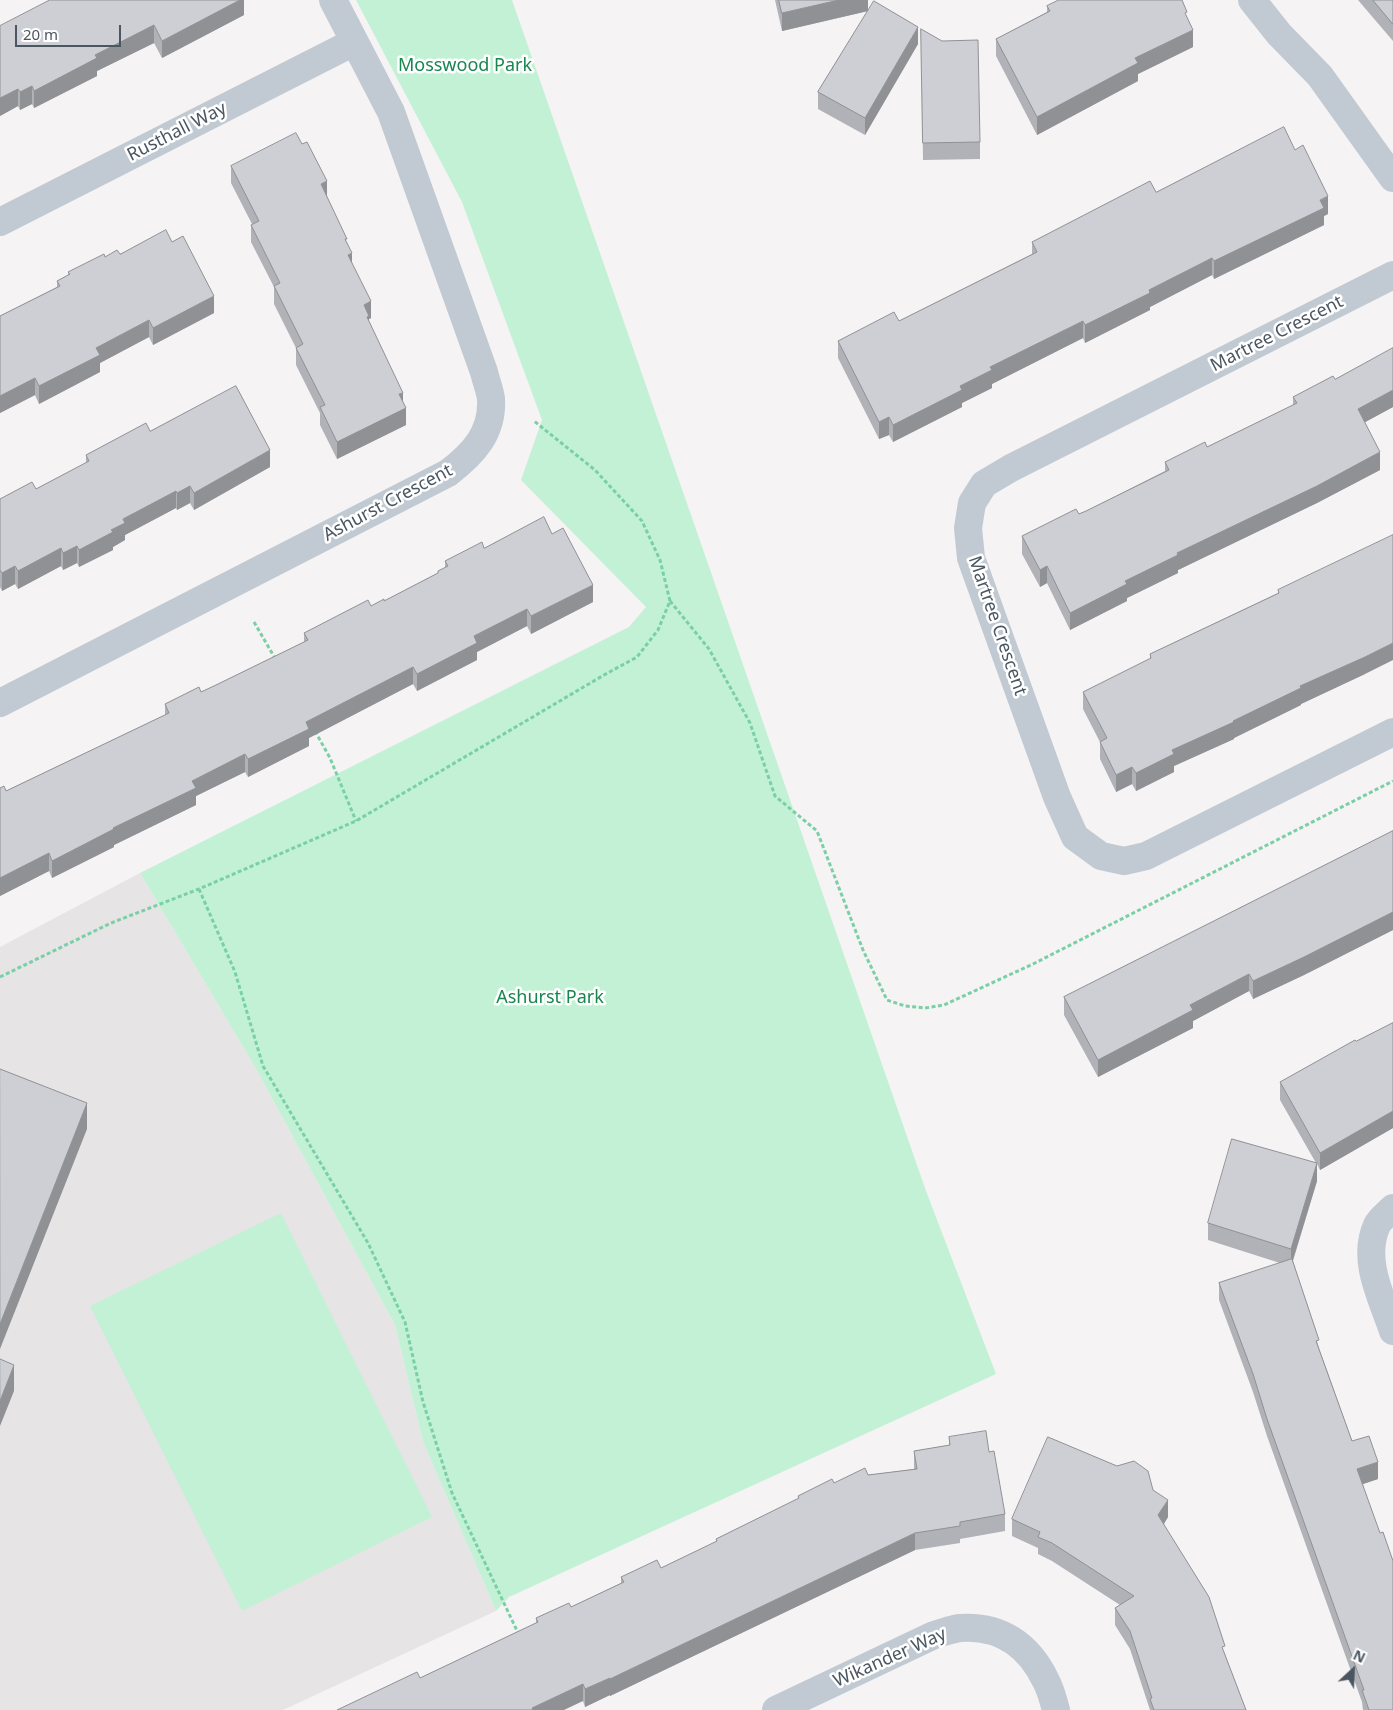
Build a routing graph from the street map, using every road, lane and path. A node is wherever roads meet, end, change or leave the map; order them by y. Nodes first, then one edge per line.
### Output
1 (333, 0) edge
2 (1252, 0) edge
3 (354, 42) junction
4 (1393, 178) edge
5 (0, 222) edge
6 (1393, 275) edge
7 (534, 421) dead end
8 (670, 601) junction
9 (254, 622) dead end
10 (278, 664) edge
11 (0, 703) edge
12 (311, 724) edge
13 (1393, 732) edge
14 (1393, 781) edge
15 (356, 822) junction
16 (199, 889) junction
17 (0, 977) edge
18 (1393, 1208) edge
19 (1393, 1331) edge
20 (521, 1639) edge
21 (776, 1710) edge
22 (1056, 1710) edge

1 - 3 street, Ashurst Crescent
2 - 4 street
3 - 5 street, Rusthall Way
3 - 11 street, Ashurst Crescent
6 - 13 street, Martree Crescent
7 - 8 path
8 - 14 path
8 - 15 path
9 - 10 path
12 - 15 path
15 - 16 path
16 - 17 path
16 - 20 path
18 - 19 street
21 - 22 street, Wikander Way

